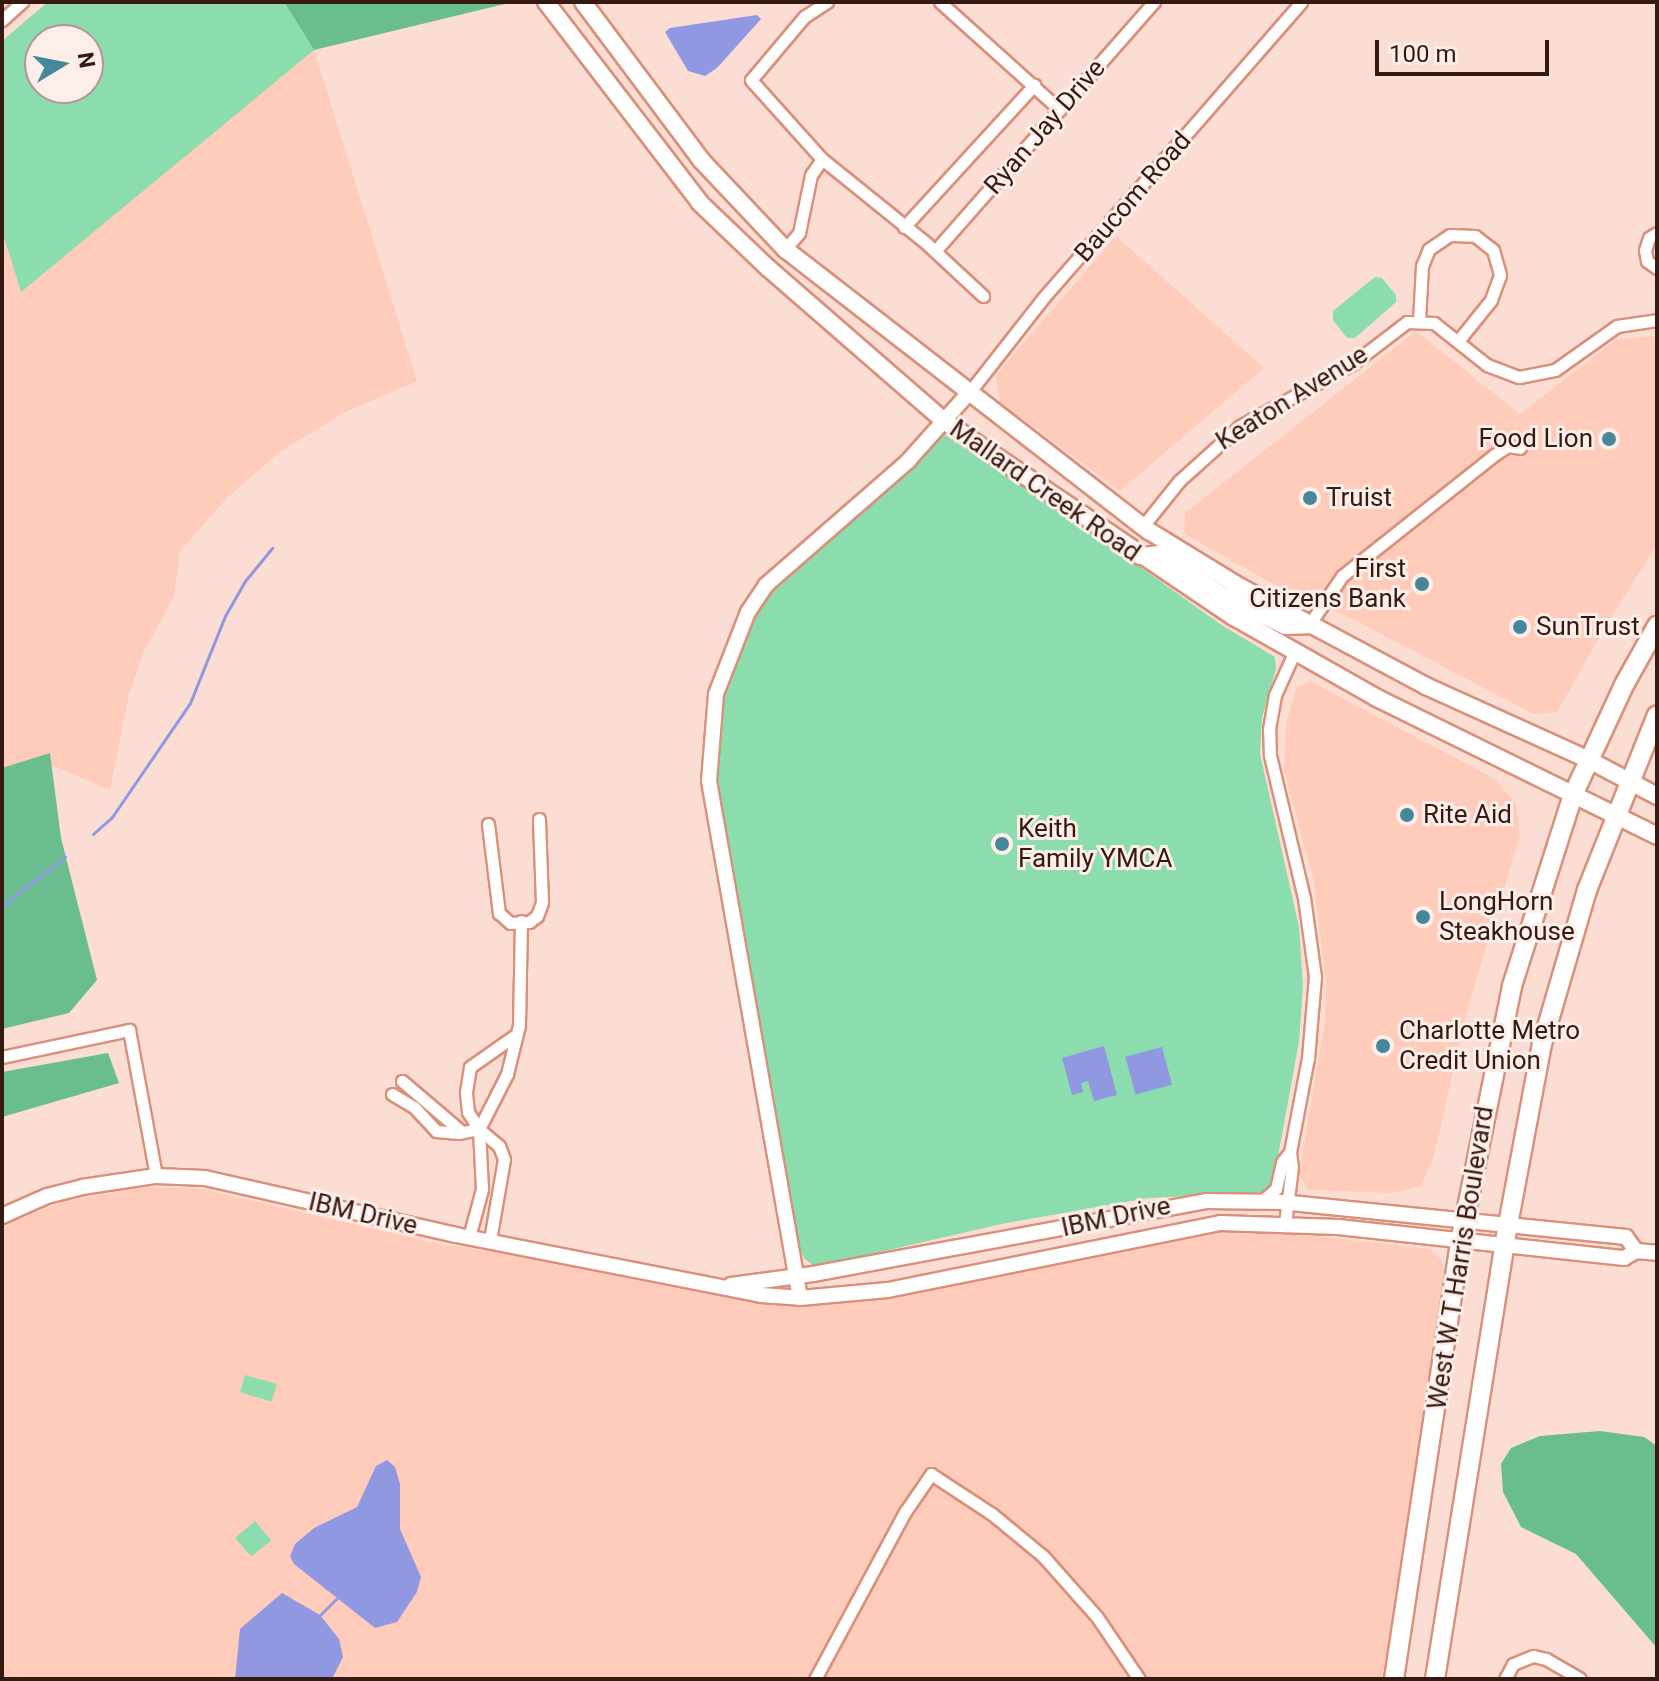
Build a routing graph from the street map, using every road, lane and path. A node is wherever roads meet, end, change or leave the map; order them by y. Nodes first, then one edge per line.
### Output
1 (22, 2) edge
2 (546, 2) edge
3 (583, 2) edge
4 (827, 2) edge
5 (940, 2) edge
6 (1154, 2) edge
7 (1301, 2) edge
8 (2, 20) edge
9 (1034, 85) junction
10 (1060, 110) junction
11 (822, 159) junction
12 (904, 227) junction
13 (1657, 233) edge
14 (785, 249) junction
15 (935, 251) junction
16 (1657, 268) edge
17 (983, 296) dead end
18 (1419, 320) junction
19 (1657, 320) edge
20 (1458, 341) junction
21 (968, 394) junction
22 (944, 421) junction
23 (1520, 448) dead end
24 (1143, 526) junction
25 (1140, 556) junction
26 (1309, 625) junction
27 (1657, 626) edge
28 (1295, 651) junction
29 (1657, 715) edge
30 (1589, 760) junction
31 (1630, 781) junction
32 (1573, 795) junction
33 (1657, 796) edge
34 (1616, 816) junction
35 (539, 819) dead end
36 (488, 824) dead end
37 (1657, 836) edge
38 (521, 921) junction
39 (517, 1034) junction
40 (2, 1057) edge
41 (402, 1081) dead end
42 (392, 1094) dead end
43 (430, 1103) junction
44 (417, 1112) junction
45 (479, 1129) junction
46 (463, 1132) junction
47 (1290, 1152) junction
48 (156, 1176) junction
49 (1261, 1201) junction
50 (1287, 1202) junction
51 (2, 1216) edge
52 (1464, 1220) junction
53 (1285, 1223) junction
54 (1508, 1225) junction
55 (469, 1237) junction
56 (490, 1240) junction
57 (1460, 1242) junction
58 (1506, 1246) junction
59 (1636, 1251) junction
60 (1657, 1253) edge
61 (798, 1275) junction
62 (727, 1286) junction
63 (800, 1298) junction
64 (815, 1679) edge
65 (1139, 1679) edge
66 (1394, 1679) edge
67 (1435, 1679) edge
68 (1505, 1679) edge
69 (1580, 1679) edge

1 - 8 street
2 - 22 main road, Mallard Creek Road
3 - 14 main road, Mallard Creek Road
4 - 11 street
5 - 9 street
6 - 10 street, Ryan Jay Drive
7 - 21 street, Baucom Road
9 - 10 street
9 - 12 street
10 - 15 street, Ryan Jay Drive
11 - 12 street
11 - 14 street
12 - 15 street
13 - 16 street
14 - 21 main road, Mallard Creek Road
15 - 17 street
18 - 20 street
18 - 20 street
18 - 24 street, Keaton Avenue
19 - 20 street
21 - 22 street
21 - 24 main road, Mallard Creek Road
22 - 25 main road, Mallard Creek Road
22 - 61 street
23 - 26 street
24 - 26 main road, Mallard Creek Road
25 - 26 main road
25 - 28 main road, Mallard Creek Road
26 - 30 main road, Mallard Creek Road
27 - 30 main road, West W T Harris Boulevard
28 - 32 main road, Mallard Creek Road
28 - 47 street
29 - 31 main road, West W T Harris Boulevard
30 - 31 main road, Mallard Creek Road
30 - 32 main road, West W T Harris Boulevard
31 - 33 main road, Mallard Creek Road
31 - 34 main road, West W T Harris Boulevard
32 - 34 main road, Mallard Creek Road
32 - 52 main road, West W T Harris Boulevard
34 - 37 main road, Mallard Creek Road
34 - 54 main road, West W T Harris Boulevard
35 - 38 street
36 - 38 street
38 - 39 street
39 - 45 street
39 - 45 street
40 - 48 street
41 - 43 street
42 - 44 street
43 - 44 street
43 - 46 street
44 - 46 street
45 - 46 street
45 - 55 street
45 - 56 street
47 - 49 street
47 - 50 street
48 - 51 street, IBM Drive
48 - 55 street, IBM Drive
49 - 50 street, IBM Drive
49 - 61 street, IBM Drive
50 - 52 street, IBM Drive
50 - 53 street
52 - 54 street, IBM Drive
52 - 57 main road, West W T Harris Boulevard
53 - 57 street, IBM Drive
53 - 63 street, IBM Drive
54 - 58 main road, West W T Harris Boulevard
54 - 59 street, IBM Drive
55 - 56 street, IBM Drive
56 - 62 street, IBM Drive
57 - 58 street, IBM Drive
57 - 66 main road, West W T Harris Boulevard
58 - 59 street, IBM Drive
58 - 67 main road, West W T Harris Boulevard
59 - 60 street
61 - 62 street, IBM Drive
61 - 63 street
62 - 63 street, IBM Drive
64 - 65 street
68 - 69 street

